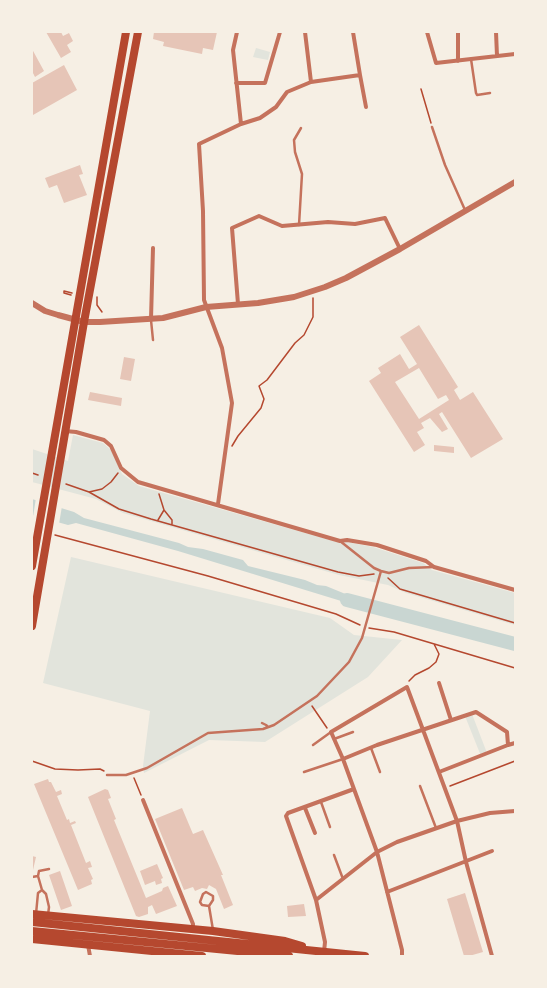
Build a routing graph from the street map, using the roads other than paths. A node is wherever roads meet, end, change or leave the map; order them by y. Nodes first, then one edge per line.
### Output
1 (126, 32) edge
2 (138, 32) edge
3 (237, 32) edge
4 (280, 32) edge
5 (305, 32) edge
6 (353, 32) edge
7 (427, 32) edge
8 (458, 32) edge
9 (496, 32) edge
10 (515, 54) edge
11 (497, 56) junction
12 (471, 59) junction
13 (458, 60) junction
14 (360, 75) junction
15 (312, 82) junction
16 (236, 83) junction
17 (490, 93) dead end
18 (366, 107) dead end
19 (241, 124) junction
20 (432, 127) road end
21 (301, 128) dead end
22 (515, 182) edge
23 (465, 210) junction
24 (299, 225) junction
25 (153, 248) dead end
26 (400, 249) junction
27 (32, 303) edge
28 (238, 304) junction
29 (206, 307) junction
30 (76, 319) junction
31 (151, 319) junction
32 (84, 322) junction
33 (153, 340) dead end
34 (66, 431) junction
35 (218, 504) junction
36 (340, 541) junction
37 (32, 566) edge
38 (434, 567) junction
39 (381, 572) junction
40 (515, 590) edge
41 (32, 626) edge
42 (439, 683) dead end
43 (452, 720) junction
44 (262, 723) dead end
45 (268, 727) junction
46 (423, 730) junction
47 (331, 732) junction
48 (353, 732) dead end
49 (334, 739) junction
50 (515, 743) edge
51 (313, 745) dead end
52 (508, 745) junction
53 (371, 748) junction
54 (343, 760) junction
55 (304, 772) dead end
56 (380, 772) dead end
57 (438, 772) junction
58 (107, 775) road end
59 (420, 786) dead end
60 (354, 789) junction
61 (143, 800) road end
62 (321, 802) junction
63 (305, 808) junction
64 (515, 811) edge
65 (457, 821) junction
66 (330, 827) dead end
67 (436, 828) junction
68 (315, 833) dead end
69 (492, 851) dead end
70 (377, 852) junction
71 (334, 855) dead end
72 (466, 862) junction
73 (49, 869) dead end
74 (38, 876) junction
75 (32, 877) edge
76 (344, 879) junction
77 (42, 890) junction
78 (387, 892) junction
79 (316, 900) junction
80 (209, 906) junction
81 (34, 914) edge
82 (48, 915) junction
83 (32, 922) edge
84 (193, 929) junction
85 (32, 931) edge
86 (213, 931) junction
87 (118, 935) junction
88 (32, 939) edge
89 (88, 945) junction
90 (324, 952) junction
91 (90, 956) edge
92 (202, 956) edge
93 (289, 956) edge
94 (366, 956) edge
95 (402, 956) edge
96 (492, 956) edge

1 - 30 highway
2 - 32 highway
3 - 16 street
4 - 16 street
5 - 15 street
6 - 14 street
7 - 13 street
8 - 13 street
9 - 11 street
10 - 11 street
11 - 12 street
12 - 13 street
12 - 17 lane
14 - 15 street
14 - 18 street
15 - 19 street
16 - 19 street
19 - 29 street
20 - 23 lane
21 - 24 lane
22 - 23 street
23 - 26 street
24 - 26 street
24 - 28 street
25 - 31 street
26 - 28 street
27 - 30 street
28 - 29 street
29 - 31 street
29 - 35 street
30 - 32 street
30 - 37 highway
31 - 32 street
31 - 33 lane
32 - 34 highway
34 - 35 street
34 - 41 highway
35 - 36 street
36 - 38 street
36 - 39 lane
38 - 39 lane
38 - 40 street
39 - 45 lane
42 - 43 street
43 - 46 street
43 - 52 street
44 - 45 lane
45 - 58 lane
46 - 47 street
46 - 53 street
46 - 57 street
47 - 49 street
47 - 51 lane
48 - 49 lane
49 - 54 street
50 - 52 street
52 - 57 street
53 - 54 street
53 - 56 lane
54 - 55 lane
54 - 60 street
57 - 65 street
59 - 67 lane
60 - 62 street
60 - 70 street
61 - 84 street
62 - 63 street
62 - 66 lane
63 - 68 street
63 - 79 street
64 - 65 street
65 - 67 street
65 - 72 street
67 - 70 street
69 - 72 street
70 - 76 street
70 - 78 street
71 - 76 lane
72 - 78 street
72 - 96 street
73 - 74 lane
74 - 75 lane
74 - 77 lane
76 - 79 street
77 - 81 lane
77 - 82 lane
78 - 95 street
79 - 90 street
80 - 80 lane
80 - 86 lane
81 - 82 highway
82 - 84 highway
83 - 87 highway
84 - 86 highway
85 - 87 highway
86 - 90 highway
87 - 90 highway
87 - 93 highway
88 - 89 highway
89 - 91 street
89 - 92 highway
90 - 94 highway

